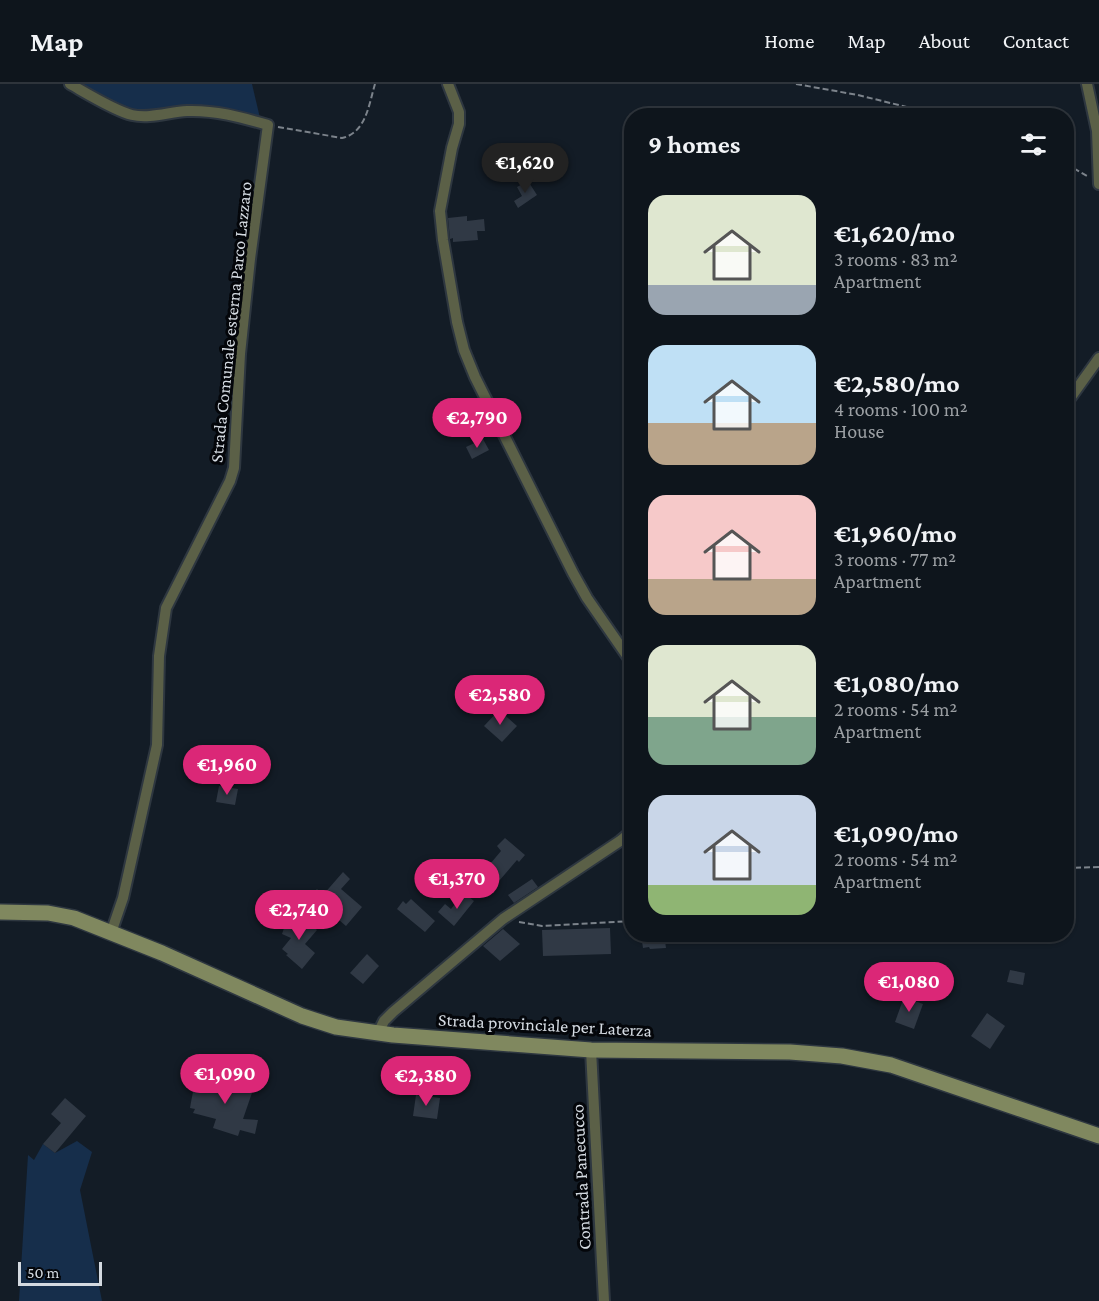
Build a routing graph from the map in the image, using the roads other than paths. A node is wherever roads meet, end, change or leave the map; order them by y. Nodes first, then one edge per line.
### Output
1 (70, 84) edge
2 (448, 84) edge
3 (1087, 84) edge
4 (1099, 184) edge
5 (1099, 358) edge
6 (1074, 393) edge
7 (624, 651) edge
8 (624, 838) edge
9 (0, 912) edge
10 (111, 933) junction
11 (378, 1033) junction
12 (591, 1050) junction
13 (1099, 1136) edge
14 (604, 1301) edge

1 - 10 street, Strada Comunale esterna Parco Lazzaro
2 - 7 street
3 - 4 street
5 - 6 street
8 - 11 street
9 - 10 main road, Strada provinciale per Laterza
10 - 11 main road, Strada provinciale per Laterza
11 - 12 main road, Strada provinciale per Laterza
12 - 13 main road, Strada provinciale per Laterza
12 - 14 street, Contrada Panecucco

